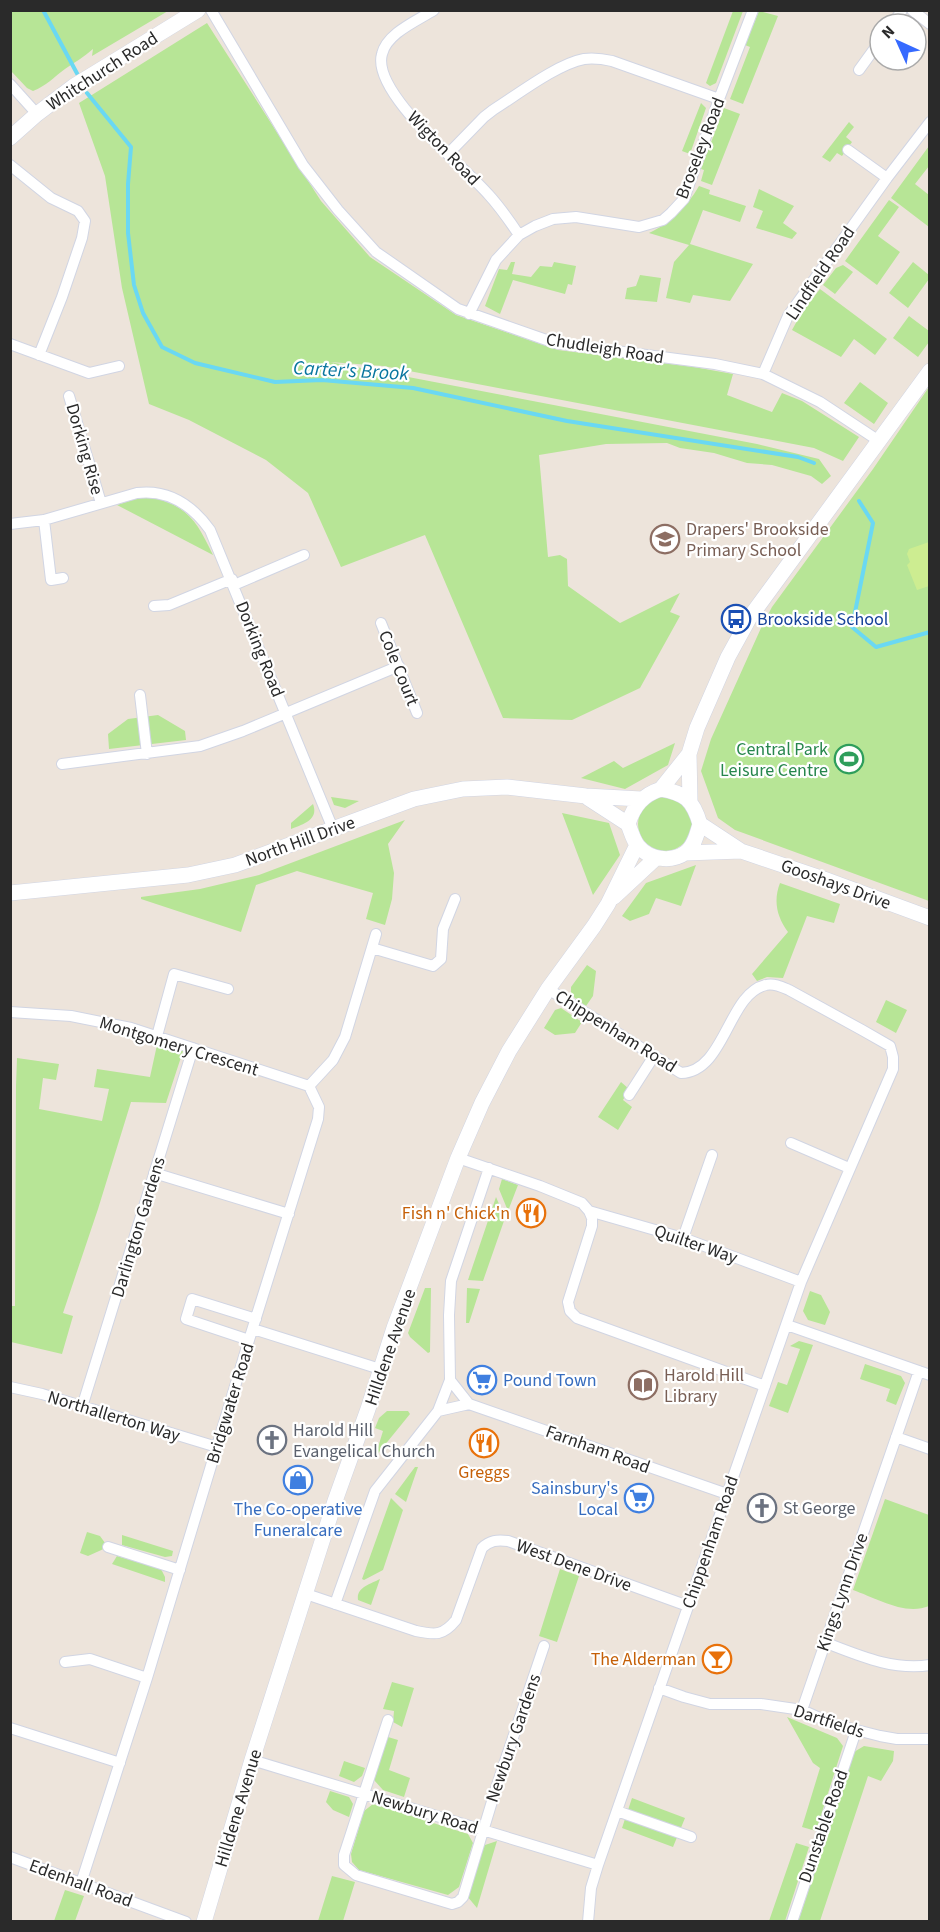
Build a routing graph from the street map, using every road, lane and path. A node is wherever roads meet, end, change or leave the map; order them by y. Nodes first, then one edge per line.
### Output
1 (198, 10) edge
2 (211, 10) edge
3 (434, 10) edge
4 (753, 10) edge
5 (912, 10) edge
6 (930, 24) edge
7 (868, 58) edge
8 (859, 70) dead end
9 (10, 84) edge
10 (718, 99) junction
11 (37, 114) junction
12 (930, 122) edge
13 (10, 138) edge
14 (848, 150) dead end
15 (448, 154) junction
16 (10, 165) edge
17 (887, 178) junction
18 (519, 235) junction
19 (469, 314) junction
20 (10, 344) edge
21 (39, 355) junction
22 (119, 366) dead end
23 (930, 371) edge
24 (763, 374) junction
25 (69, 396) dead end
26 (879, 441) junction
27 (101, 503) junction
28 (44, 520) junction
29 (10, 524) edge
30 (304, 555) dead end
31 (63, 578) dead end
32 (233, 582) junction
33 (154, 606) dead end
34 (381, 623) dead end
35 (399, 666) junction
36 (140, 695) dead end
37 (286, 713) junction
38 (417, 713) dead end
39 (147, 754) junction
40 (689, 754) junction
41 (62, 764) dead end
42 (661, 789) junction
43 (586, 796) junction
44 (641, 799) junction
45 (690, 801) junction
46 (628, 824) junction
47 (700, 824) junction
48 (333, 829) junction
49 (637, 845) junction
50 (741, 851) junction
51 (685, 853) junction
52 (656, 858) junction
53 (10, 893) edge
54 (456, 899) dead end
55 (608, 904) junction
56 (930, 918) edge
57 (376, 934) dead end
58 (372, 948) junction
59 (228, 988) dead end
60 (548, 989) junction
61 (10, 1012) edge
62 (157, 1036) junction
63 (193, 1048) junction
64 (654, 1056) junction
65 (309, 1086) junction
66 (629, 1095) dead end
67 (791, 1143) dead end
68 (712, 1155) dead end
69 (458, 1158) junction
70 (489, 1168) junction
71 (849, 1168) junction
72 (154, 1173) junction
73 (589, 1211) junction
74 (289, 1214) junction
75 (684, 1238) junction
76 (801, 1282) junction
77 (787, 1325) junction
78 (252, 1330) junction
79 (380, 1369) junction
80 (924, 1373) edge
81 (450, 1380) junction
82 (765, 1386) junction
83 (10, 1387) edge
84 (469, 1404) junction
85 (82, 1407) junction
86 (438, 1411) junction
87 (896, 1437) junction
88 (217, 1447) junction
89 (930, 1449) edge
90 (727, 1494) junction
91 (108, 1547) dead end
92 (180, 1570) junction
93 (306, 1594) junction
94 (335, 1604) junction
95 (688, 1606) junction
96 (824, 1642) junction
97 (544, 1646) dead end
98 (65, 1662) dead end
99 (930, 1665) edge
100 (147, 1678) junction
101 (659, 1688) junction
102 (802, 1710) junction
103 (388, 1720) dead end
104 (10, 1728) edge
105 (855, 1731) junction
106 (930, 1739) edge
107 (252, 1760) junction
108 (120, 1763) junction
109 (363, 1793) junction
110 (617, 1811) junction
111 (483, 1830) junction
112 (691, 1837) dead end
113 (10, 1857) edge
114 (598, 1865) junction
115 (81, 1883) junction
116 (186, 1922) edge
117 (204, 1922) edge
118 (588, 1922) edge
119 (792, 1922) edge

1 - 11 street, Whitchurch Road
2 - 19 street, Chudleigh Road
3 - 15 street, Wigton Road
4 - 10 street, Broseley Road
5 - 6 street
7 - 8 street
9 - 11 street
10 - 15 street
10 - 18 street, Broseley Road
11 - 13 street, Whitchurch Road
12 - 17 street, Lindfield Road
14 - 17 street
15 - 18 street, Wigton Road
16 - 21 street
17 - 24 street, Lindfield Road
18 - 19 street, Broseley Road
19 - 24 street, Chudleigh Road
20 - 21 street
21 - 22 street
23 - 26 street
24 - 26 street, Chudleigh Road
25 - 27 street, Dorking Rise
26 - 40 street
27 - 28 street, Dorking Road
27 - 32 street, Dorking Road
28 - 29 street, Dorking Road
28 - 31 street
30 - 32 street, Dorking Road
32 - 33 street
32 - 37 street, Dorking Road
34 - 35 street, Cole Court
35 - 37 street, Dorking Road
35 - 38 street, Cole Court
36 - 39 street
37 - 39 street
37 - 48 street, Dorking Road
39 - 41 street
40 - 42 street
40 - 45 street
42 - 44 street
42 - 45 street
43 - 44 street, North Hill Drive
43 - 46 street, North Hill Drive
43 - 48 street, North Hill Drive
44 - 46 street
45 - 47 street
46 - 49 street
47 - 50 street, Gooshays Drive
47 - 51 street
48 - 53 street, North Hill Drive
49 - 52 street
49 - 55 street, Hilldene Avenue
50 - 51 street, Gooshays Drive
50 - 56 street, Gooshays Drive
51 - 52 street
52 - 55 street, Hilldene Avenue
54 - 58 street
55 - 60 street, Hilldene Avenue
57 - 58 street
58 - 65 street
59 - 62 street
60 - 64 street, Chippenham Road
60 - 69 street, Hilldene Avenue
61 - 62 street, Montgomery Crescent
62 - 63 street, Montgomery Crescent
63 - 65 street, Montgomery Crescent
63 - 72 street, Darlington Gardens
64 - 66 street
64 - 71 street, Chippenham Road
65 - 74 street, Bridgwater Road
67 - 71 street
68 - 75 street
69 - 70 street, Quilter Way
69 - 79 street, Hilldene Avenue
70 - 73 street, Quilter Way
70 - 81 street
71 - 76 street, Chippenham Road
72 - 74 street
72 - 85 street, Darlington Gardens
73 - 75 street, Quilter Way
73 - 82 street
74 - 78 street, Bridgwater Road
75 - 76 street, Quilter Way
76 - 77 street, Chippenham Road
77 - 80 street
77 - 82 street, Chippenham Road
78 - 78 street
78 - 79 street
78 - 88 street, Bridgwater Road
79 - 93 street, Hilldene Avenue
80 - 87 street, Kings Lynn Drive
81 - 84 street
81 - 86 street
82 - 90 street, Chippenham Road
83 - 85 street, Northallerton Way
84 - 86 street
84 - 90 street, Farnham Road
85 - 88 street, Northallerton Way
86 - 94 street
87 - 89 street
87 - 96 street, Kings Lynn Drive
88 - 92 street, Bridgwater Road
90 - 95 street, Chippenham Road
91 - 92 street
92 - 100 street, Bridgwater Road
93 - 94 street, West Dene Drive
93 - 107 street, Hilldene Avenue
94 - 95 street, West Dene Drive
95 - 101 street, Chippenham Road
96 - 99 street
96 - 102 street, Kings Lynn Drive
97 - 111 street, Newbury Gardens
98 - 100 street
100 - 108 street, Bridgwater Road
101 - 102 street, Dartfields
101 - 110 street, Chippenham Road
102 - 105 street, Dartfields
103 - 109 street
104 - 108 street
105 - 106 street, Dartfields
105 - 119 street, Dunstable Road
107 - 109 street, Newbury Road
107 - 117 street, Hilldene Avenue
108 - 115 street, Bridgwater Road
109 - 111 street, Newbury Road
109 - 111 street, Newbury Gardens
110 - 112 street
110 - 114 street, Chippenham Road
111 - 114 street, Newbury Road
113 - 115 street, Edenhall Road
114 - 118 street, Chippenham Road
115 - 116 street, Edenhall Road

